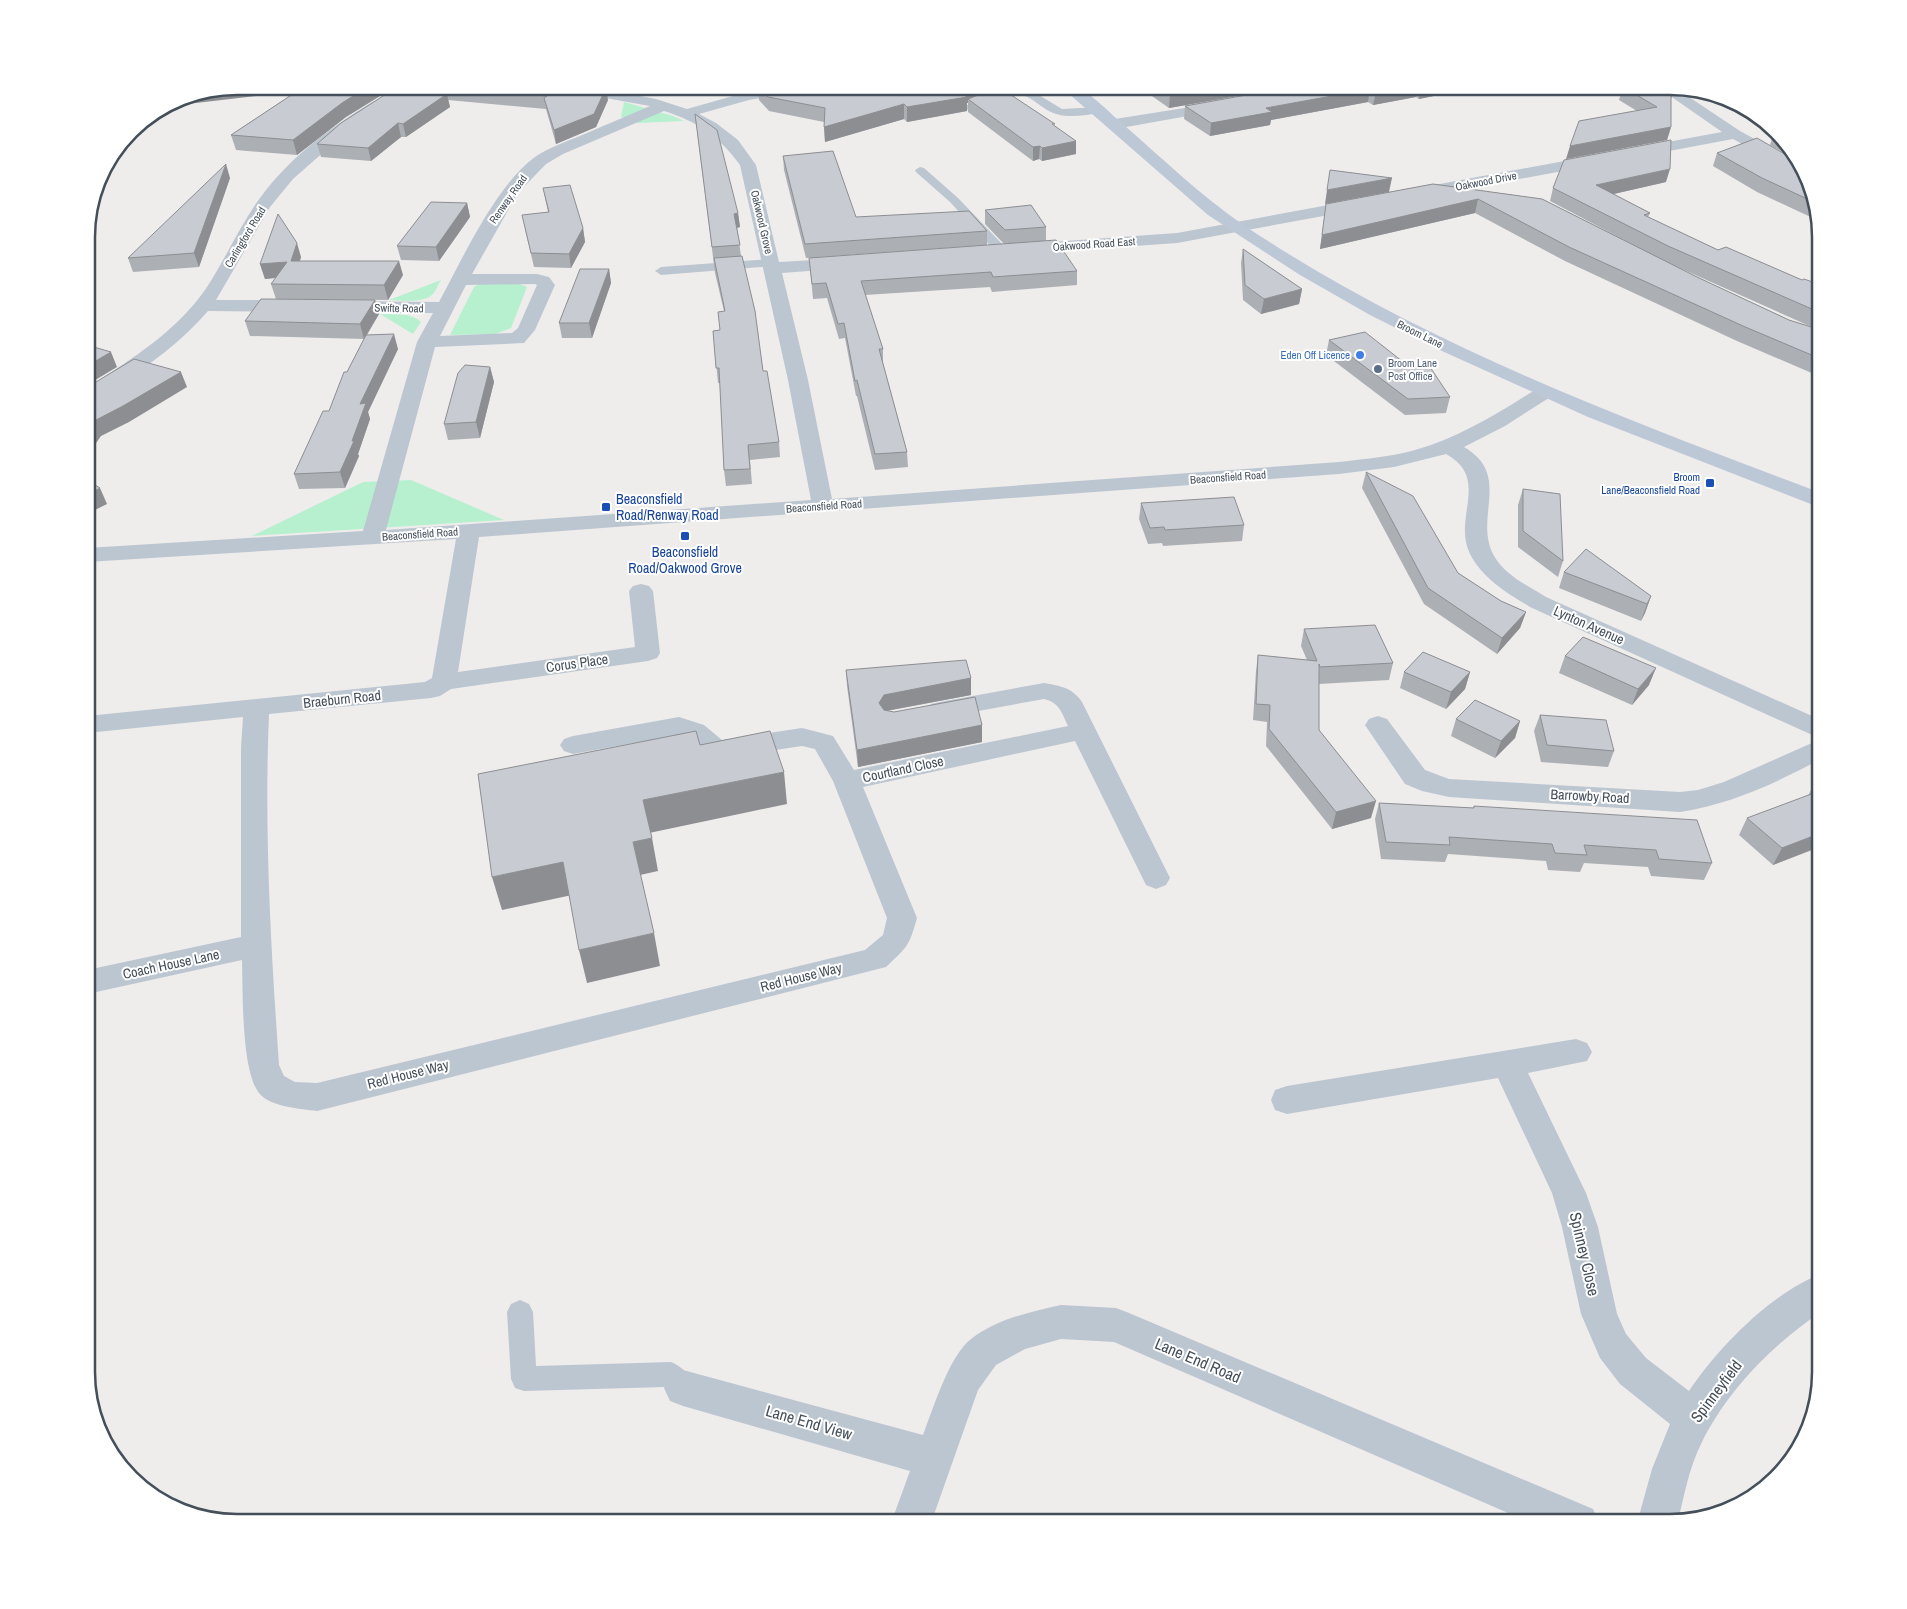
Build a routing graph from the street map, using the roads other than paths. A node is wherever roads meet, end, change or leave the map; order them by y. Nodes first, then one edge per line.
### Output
1 (397, 95) edge
2 (617, 95) edge
3 (753, 95) edge
4 (999, 95) edge
5 (1030, 95) edge
6 (1078, 95) edge
7 (1676, 95) edge
8 (1240, 103) edge
9 (663, 106) junction
10 (968, 107) edge
11 (1098, 110) junction
12 (684, 114) junction
13 (1115, 124) junction
14 (1735, 134) junction
15 (1794, 168) edge
16 (920, 170) dead end
17 (1495, 179) junction
18 (1520, 194) edge
19 (1399, 197) edge
20 (1380, 200) edge
21 (1236, 227) junction
22 (1000, 250) junction
23 (982, 252) edge
24 (868, 262) edge
25 (772, 266) junction
26 (661, 271) dead end
27 (459, 280) junction
28 (204, 305) junction
29 (445, 308) junction
30 (427, 342) junction
31 (95, 390) edge
32 (1546, 392) junction
33 (1448, 446) junction
34 (1812, 498) edge
35 (823, 506) junction
36 (469, 531) junction
37 (372, 538) junction
38 (95, 555) edge
39 (641, 591) dead end
40 (444, 682) junction
41 (256, 708) junction
42 (913, 715) edge
43 (95, 723) edge
44 (1378, 725) dead end
45 (1812, 726) edge
46 (1084, 731) junction
47 (573, 745) dead end
48 (1812, 752) edge
49 (847, 781) junction
50 (1156, 878) dead end
51 (256, 945) junction
52 (95, 980) edge
53 (1576, 1052) dead end
54 (1507, 1063) junction
55 (1287, 1100) dead end
56 (1812, 1297) edge
57 (520, 1312) dead end
58 (682, 1388) joint
59 (1694, 1419) junction
60 (934, 1458) junction
61 (914, 1514) edge
62 (1558, 1514) edge
63 (1659, 1514) edge

1 - 28 street, Carlingford Road
2 - 9 street, Oakwood Grove
3 - 12 street
4 - 10 lane
5 - 11 lane
6 - 11 main road, Broom Lane
7 - 14 street
8 - 13 street
9 - 12 street, Oakwood Grove
9 - 27 street, Renway Road
11 - 13 main road, Broom Lane
12 - 25 street, Oakwood Grove
13 - 21 main road, Broom Lane
14 - 15 street
14 - 17 street, Oakwood Drive
16 - 22 lane
17 - 18 street
17 - 19 street, Oakwood Drive
20 - 21 street
21 - 22 street, Oakwood Road East
21 - 32 main road, Broom Lane
22 - 23 street, Oakwood Road East
24 - 25 street
25 - 26 lane
25 - 35 street, Oakwood Grove
27 - 29 street, Renway Road
27 - 30 street
28 - 29 street, Swifte Road
28 - 31 street, Carlingford Road
29 - 30 street, Renway Road
30 - 37 street, Renway Road
32 - 33 street, Beaconsfield Road
32 - 34 main road, Broom Lane
33 - 35 street, Beaconsfield Road
33 - 45 street, Lynton Avenue
35 - 36 street, Beaconsfield Road
36 - 37 street, Beaconsfield Road
36 - 40 street
37 - 38 street, Beaconsfield Road
39 - 40 street, Corus Place
40 - 41 street, Braeburn Road
41 - 43 street, Braeburn Road
41 - 51 street, Red House Way
42 - 46 street
44 - 48 street, Barrowby Road
46 - 49 street, Courtland Close
46 - 50 street
47 - 49 street, Courtland Close
49 - 51 street, Red House Way
51 - 52 street, Coach House Lane
53 - 54 street
54 - 55 street
54 - 59 street, Spinney Close
56 - 59 street, Spinneyfield
57 - 58 lane
58 - 60 street, Lane End View
59 - 63 street, Spinneyfield
60 - 61 street, Lane End Road
60 - 62 street, Lane End Road

